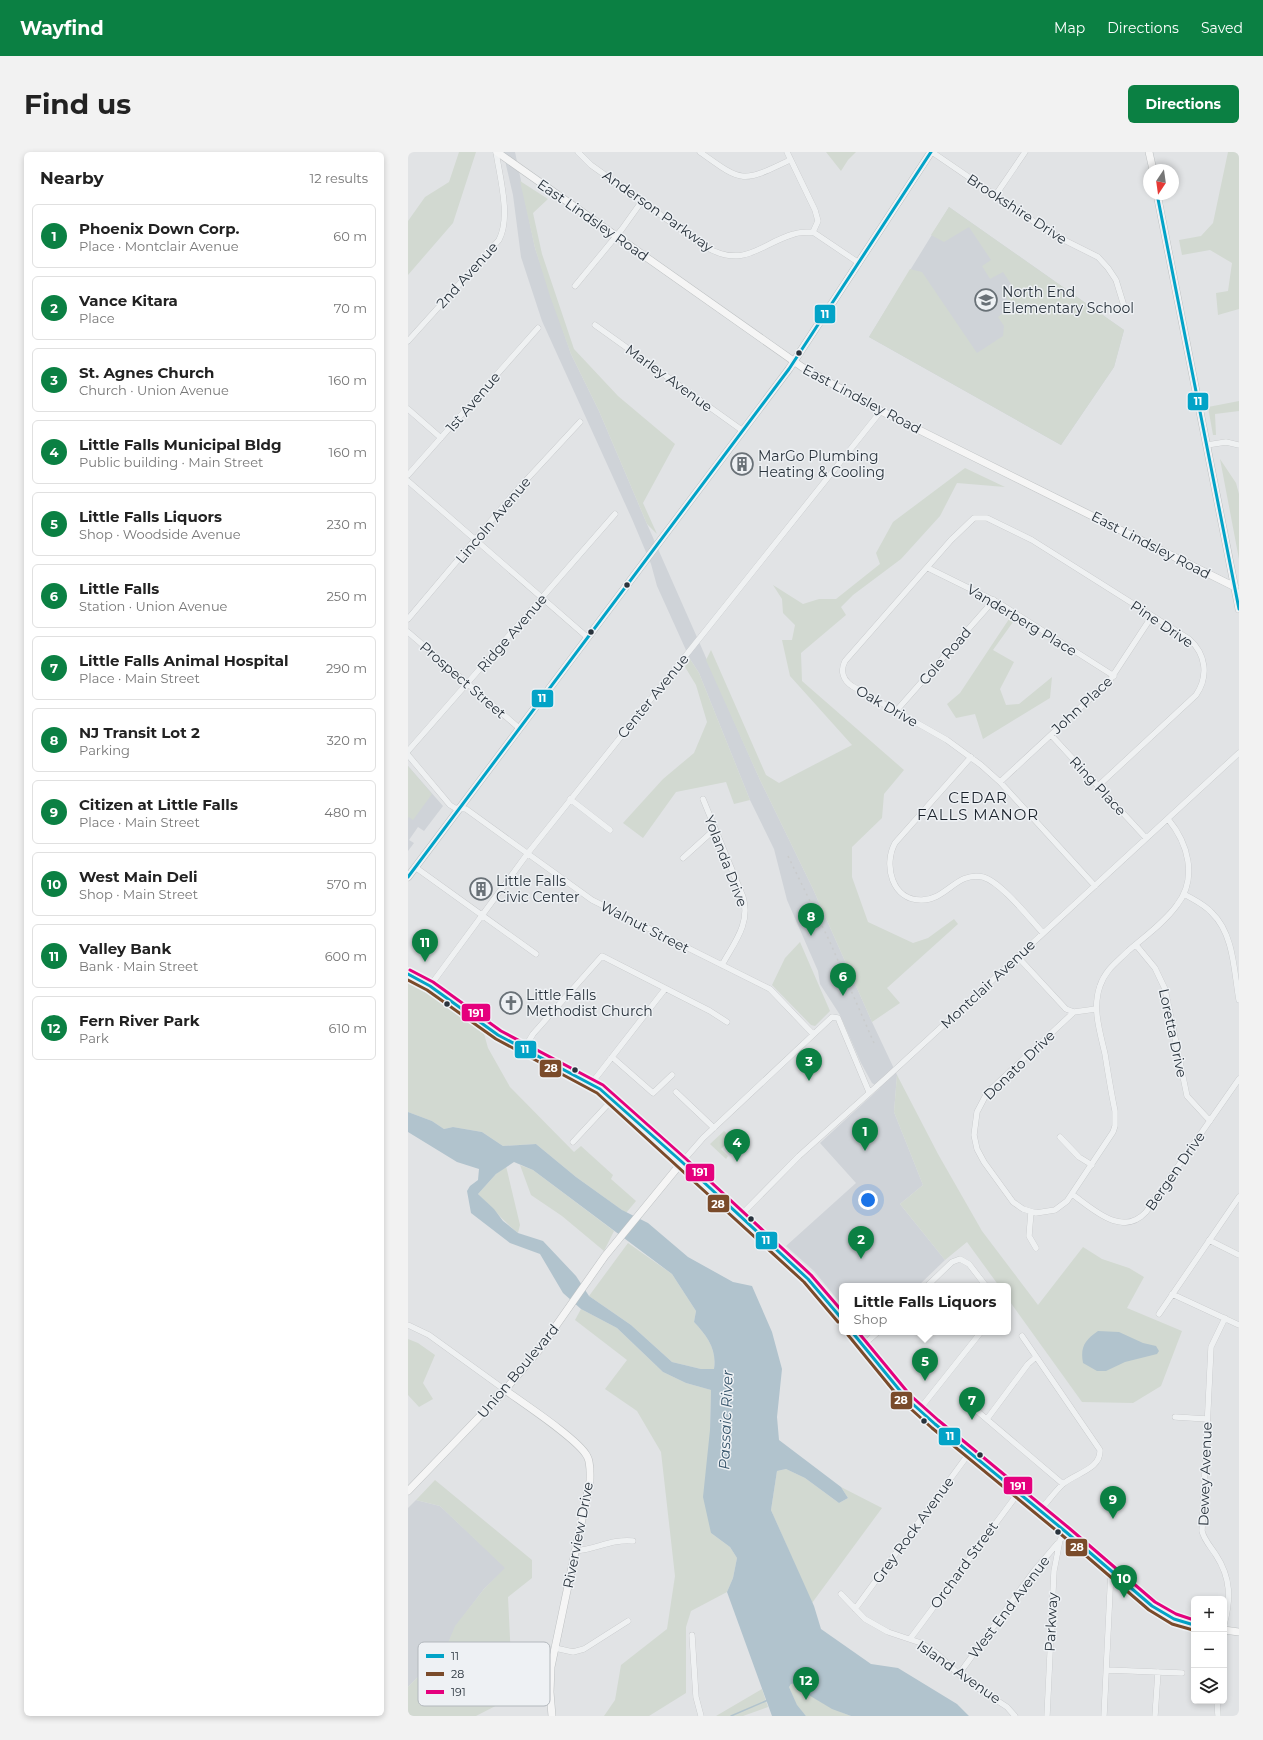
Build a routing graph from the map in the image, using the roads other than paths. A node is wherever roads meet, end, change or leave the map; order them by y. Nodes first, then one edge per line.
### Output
1 (497, 152) edge
2 (578, 152) edge
3 (700, 152) edge
4 (787, 152) edge
5 (932, 152) edge
6 (1025, 152) edge
7 (1149, 152) edge
8 (790, 160) junction
9 (1152, 164) edge
10 (995, 196) junction
11 (1158, 200) edge
12 (642, 201) junction
13 (813, 232) junction
14 (616, 236) junction
15 (859, 262) junction
16 (575, 286) dead end
17 (1124, 306) dead end
18 (595, 325) dead end
19 (538, 328) dead end
20 (408, 342) edge
21 (794, 362) junction
22 (408, 409) edge
23 (881, 411) junction
24 (580, 422) dead end
25 (743, 431) junction
26 (441, 438) junction
27 (1207, 445) junction
28 (1239, 445) edge
29 (408, 476) edge
30 (408, 481) edge
31 (615, 514) dead end
32 (1010, 529) joint
33 (476, 541) junction
34 (928, 568) junction
35 (1237, 588) edge
36 (542, 598) junction
37 (994, 600) junction
38 (1239, 609) edge
39 (1152, 616) junction
40 (408, 619) edge
41 (408, 632) edge
42 (588, 637) junction
43 (1114, 676) junction
44 (468, 684) junction
45 (896, 711) junction
46 (519, 728) junction
47 (1051, 735) junction
48 (408, 752) edge
49 (1239, 753) edge
50 (408, 755) edge
51 (971, 756) junction
52 (1000, 782) junction
53 (1098, 786) junction
54 (570, 799) junction
55 (703, 799) dead end
56 (459, 808) junction
57 (1168, 819) junction
58 (610, 830) dead end
59 (714, 830) junction
60 (1146, 838) junction
61 (528, 854) junction
62 (683, 858) dead end
63 (415, 867) junction
64 (408, 877) edge
65 (1095, 886) junction
66 (1184, 894) junction
67 (482, 915) junction
68 (1043, 933) junction
69 (1136, 945) junction
70 (536, 954) dead end
71 (1017, 956) junction
72 (722, 965) junction
73 (408, 974) edge
74 (430, 986) junction
75 (666, 989) junction
76 (1239, 1000) edge
77 (1096, 1009) junction
78 (1074, 1012) junction
79 (727, 1022) dead end
80 (813, 1034) junction
81 (524, 1049) junction
82 (612, 1057) junction
83 (672, 1074) dead end
84 (1239, 1079) edge
85 (592, 1084) junction
86 (676, 1092) dead end
87 (869, 1092) junction
88 (612, 1100) junction
89 (1210, 1121) junction
90 (714, 1128) junction
91 (1060, 1137) dead end
92 (573, 1142) dead end
93 (682, 1162) junction
94 (1092, 1165) junction
95 (1072, 1194) junction
96 (1239, 1197) edge
97 (1031, 1212) junction
98 (739, 1217) junction
99 (1209, 1240) junction
100 (1036, 1248) dead end
101 (1239, 1255) edge
102 (930, 1283) edge
103 (984, 1283) edge
104 (1172, 1294) junction
105 (1159, 1314) dead end
106 (839, 1316) edge
107 (1225, 1318) junction
108 (408, 1325) edge
109 (1239, 1325) edge
110 (855, 1335) edge
111 (875, 1335) edge
112 (979, 1335) edge
113 (1022, 1336) dead end
114 (863, 1345) junction
115 (1036, 1357) junction
116 (505, 1390) junction
117 (970, 1405) dead end
118 (919, 1410) junction
119 (1175, 1417) dead end
120 (987, 1419) junction
121 (1207, 1419) junction
122 (970, 1452) junction
123 (1064, 1484) junction
124 (408, 1491) edge
125 (1019, 1492) junction
126 (1040, 1510) junction
127 (1066, 1532) junction
128 (1060, 1540) junction
129 (633, 1542) dead end
130 (575, 1551) junction
131 (1111, 1570) junction
132 (841, 1594) dead end
133 (855, 1609) junction
134 (1227, 1610) edge
135 (628, 1621) dead end
136 (1191, 1624) edge
137 (1227, 1630) edge
138 (1239, 1632) edge
139 (692, 1634) dead end
140 (910, 1639) junction
141 (555, 1648) junction
142 (1107, 1670) junction
143 (1158, 1672) junction
144 (1182, 1673) dead end
145 (959, 1674) junction
146 (1217, 1704) edge
147 (552, 1716) edge
148 (701, 1716) edge
149 (1015, 1716) edge
150 (1047, 1716) edge
151 (1104, 1716) edge
152 (1155, 1716) edge
153 (1218, 1716) edge

1 - 14 main road, East Lindsley Road
1 - 20 street, 2nd Avenue
2 - 12 street, Anderson Parkway
3 - 8 street
4 - 8 street
5 - 10 street, Brookshire Drive
5 - 15 main road
6 - 10 street
7 - 9 main road
8 - 13 street
10 - 17 street, Brookshire Drive
11 - 27 main road
12 - 13 street, Anderson Parkway
12 - 14 street
13 - 15 street
14 - 16 street
14 - 21 main road, East Lindsley Road
15 - 21 main road
18 - 25 street, Marley Avenue
19 - 26 street, 1st Avenue
21 - 23 main road, East Lindsley Road
21 - 25 main road
22 - 26 street
23 - 35 main road, East Lindsley Road
23 - 54 street, Center Avenue
24 - 33 street, Lincoln Avenue
25 - 42 main road
26 - 29 street, 1st Avenue
27 - 28 street
27 - 35 main road
30 - 33 street
31 - 36 street, Ridge Avenue
32 - 34 street, Oak Drive
32 - 39 street, Pine Drive
33 - 36 street
33 - 40 street, Lincoln Avenue
34 - 37 street, Vanderberg Place
34 - 45 street, Oak Drive
35 - 38 main road
36 - 42 street
36 - 44 street, Ridge Avenue
37 - 43 street, Vanderberg Place
37 - 45 street, Cole Road
39 - 43 street, John Place
39 - 53 street, Pine Drive
41 - 44 street, Prospect Street
42 - 46 main road
43 - 47 street, John Place
44 - 46 street, Prospect Street
44 - 48 street, Ridge Avenue
45 - 51 street, Oak Drive
46 - 56 main road
47 - 52 street, John Place
47 - 53 street, Ring Place
49 - 57 street, Montclair Avenue
50 - 56 street, Walnut Street
51 - 52 street, Oak Drive
51 - 68 street
52 - 65 street, Oak Drive
53 - 60 street, Ring Place
54 - 58 street
54 - 61 street, Center Avenue
55 - 59 street, Yolanda Drive
56 - 61 street, Walnut Street
56 - 63 main road
57 - 60 street, Montclair Avenue
57 - 66 street
59 - 62 street
59 - 72 street, Yolanda Drive
60 - 65 street, Montclair Avenue
61 - 67 street, Center Avenue
61 - 72 street, Walnut Street
63 - 64 main road
63 - 67 street
65 - 68 street, Montclair Avenue
66 - 69 street
66 - 76 street
67 - 70 street
67 - 74 street, Center Avenue
68 - 71 street, Montclair Avenue
69 - 77 street
69 - 89 street, Loretta Drive
71 - 78 street
71 - 87 street, Montclair Avenue
72 - 80 street, Walnut Street
73 - 74 main road
74 - 81 main road
75 - 79 street
75 - 81 street
75 - 82 street
77 - 78 street
77 - 94 street
78 - 97 street, Donato Drive
80 - 87 street
80 - 90 street
81 - 85 main road
82 - 83 street
82 - 85 street
84 - 89 street, Bergen Drive
85 - 88 main road
86 - 90 street
87 - 98 street, Montclair Avenue
88 - 92 street
88 - 93 main road
89 - 95 street, Bergen Drive
90 - 93 street
91 - 94 street
93 - 98 main road
93 - 116 main road, Union Boulevard
94 - 95 street
95 - 97 street
96 - 99 street
97 - 100 street
98 - 106 main road
99 - 101 street
99 - 104 street
102 - 103 street
104 - 105 street
104 - 107 street
107 - 109 street
107 - 121 street, Dewey Avenue
108 - 116 street, Riverview Drive
110 - 114 main road
111 - 114 street
112 - 118 street
113 - 115 street
114 - 118 main road
115 - 120 street
115 - 123 street
116 - 124 main road, Union Boulevard
116 - 130 main road, Riverview Drive
117 - 120 street
118 - 122 main road
119 - 121 street
120 - 123 street
121 - 134 street, Dewey Avenue
122 - 125 main road
122 - 133 street, Grey Rock Avenue
123 - 126 street
125 - 126 main road
125 - 140 street, Orchard Street
126 - 127 main road
127 - 128 street, Parkway
127 - 131 main road
128 - 145 street, West End Avenue
128 - 150 street, Parkway
129 - 130 street
130 - 141 main road, Riverview Drive
131 - 136 main road
131 - 142 street
132 - 133 street, Island Avenue
133 - 140 street, Island Avenue
135 - 141 street
137 - 138 main road
139 - 148 street
140 - 145 street, Island Avenue
141 - 147 main road, Riverview Drive
142 - 143 street
142 - 151 street
143 - 144 street
143 - 152 street
145 - 149 street, Island Avenue
146 - 153 street

